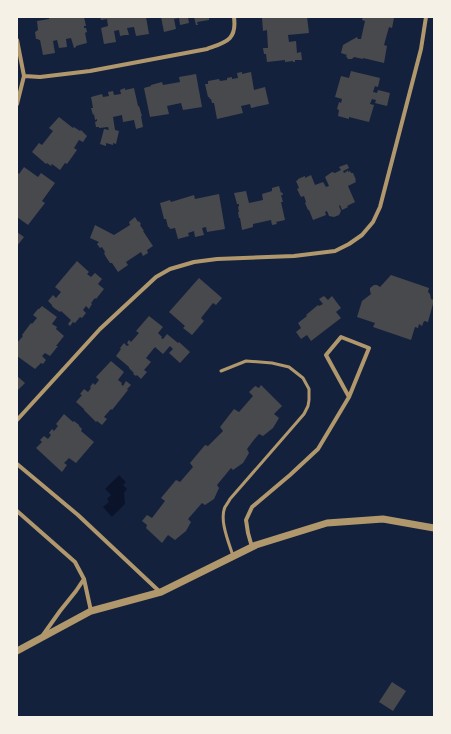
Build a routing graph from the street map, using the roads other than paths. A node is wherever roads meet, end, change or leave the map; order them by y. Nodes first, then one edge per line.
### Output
1 (234, 17) edge
2 (426, 17) edge
3 (17, 40) edge
4 (24, 76) junction
5 (17, 104) edge
6 (221, 371) dead end
7 (349, 397) junction
8 (17, 420) edge
9 (17, 464) edge
10 (17, 511) edge
11 (434, 528) edge
12 (252, 547) junction
13 (233, 556) junction
14 (84, 579) junction
15 (161, 592) junction
16 (91, 610) junction
17 (43, 636) junction
18 (17, 651) edge

1 - 4 street
2 - 8 street
3 - 4 street
4 - 5 street
6 - 13 lane
7 - 7 street
7 - 12 street
9 - 15 street
10 - 14 street
11 - 12 street
12 - 13 street
13 - 15 street
14 - 16 street
14 - 17 street
15 - 16 street
16 - 17 street
17 - 18 street

